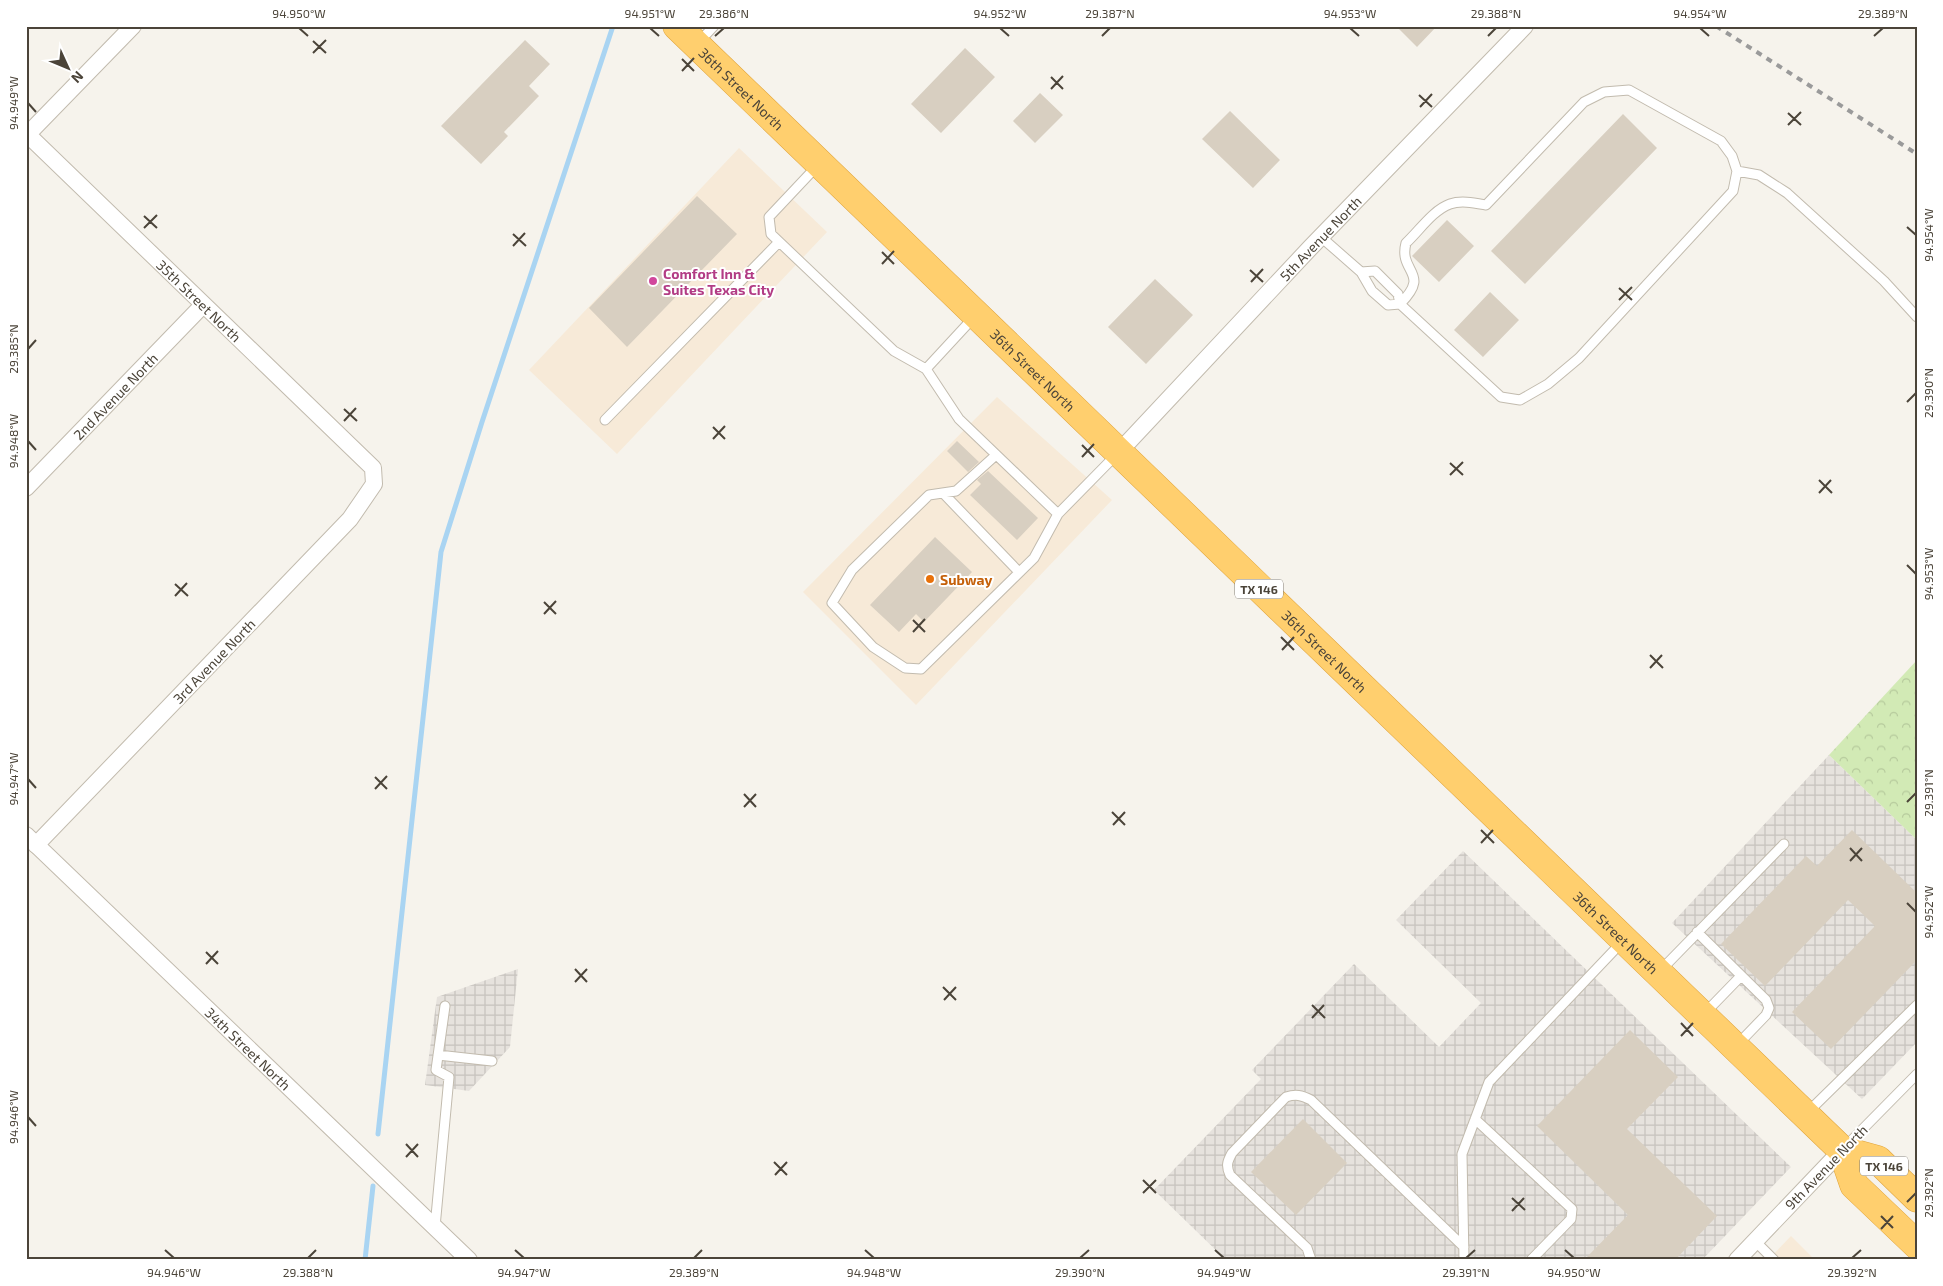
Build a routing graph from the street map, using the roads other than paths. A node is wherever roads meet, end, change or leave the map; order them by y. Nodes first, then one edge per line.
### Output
1 (133, 26) edge
2 (677, 26) edge
3 (1525, 26) edge
4 (705, 36) edge
5 (27, 134) edge
6 (820, 164) junction
7 (1737, 171) junction
8 (1321, 237) junction
9 (779, 242) junction
10 (1361, 272) junction
11 (1400, 304) junction
12 (203, 305) junction
13 (976, 315) junction
14 (1917, 318) edge
15 (926, 369) junction
16 (605, 420) dead end
17 (1118, 453) junction
18 (996, 455) junction
19 (373, 468) joint
20 (26, 488) edge
21 (943, 493) junction
22 (1058, 514) junction
23 (1019, 572) junction
24 (31, 840) edge
25 (1784, 844) dead end
26 (1697, 932) junction
27 (1624, 940) junction
28 (1658, 972) junction
29 (1742, 976) junction
30 (1917, 1005) edge
31 (445, 1006) dead end
32 (1702, 1015) junction
33 (1736, 1047) junction
34 (438, 1055) junction
35 (492, 1061) dead end
36 (1917, 1074) edge
37 (1806, 1114) junction
38 (1475, 1119) junction
39 (1842, 1150) junction
40 (1917, 1198) edge
41 (435, 1227) junction
42 (1754, 1241) junction
43 (1917, 1245) edge
44 (1464, 1247) junction
45 (469, 1260) edge
46 (1311, 1260) edge
47 (1464, 1260) edge
48 (1531, 1260) edge
49 (1737, 1260) edge
50 (1774, 1260) edge

1 - 5 street
2 - 4 highway, 36th Street North / TX 146
3 - 8 street, 5th Avenue North
4 - 6 highway, 36th Street North / TX 146
5 - 12 street, 35th Street North
6 - 9 lane
6 - 13 highway, 36th Street North / TX 146
7 - 11 lane
7 - 11 lane
7 - 14 lane
8 - 10 lane
8 - 17 street, 5th Avenue North
9 - 15 lane
9 - 16 lane
10 - 11 lane
10 - 11 lane
12 - 19 street, 35th Street North
12 - 20 street, 2nd Avenue North
13 - 15 lane
13 - 17 highway, 36th Street North / TX 146
15 - 18 lane
17 - 22 lane
17 - 27 highway, 36th Street North / TX 146
18 - 21 lane
18 - 22 lane
19 - 24 street, 3rd Avenue North
21 - 23 lane
21 - 23 lane
22 - 23 lane
24 - 41 street, 34th Street North
25 - 26 lane
26 - 28 lane
26 - 29 lane
27 - 28 highway, 36th Street North / TX 146
27 - 38 lane
28 - 32 highway, 36th Street North / TX 146
29 - 32 lane
29 - 33 lane
30 - 37 lane
31 - 34 lane
32 - 33 highway, 36th Street North / TX 146
33 - 37 highway, 36th Street North / TX 146
34 - 35 lane
34 - 41 lane
36 - 39 lane, 9th Avenue North
37 - 39 highway, 36th Street North / TX 146
38 - 44 lane
38 - 48 lane
39 - 40 highway, TX 146
39 - 42 street, 9th Avenue North
39 - 43 highway, TX 146
41 - 45 street, 34th Street North
42 - 49 street, 9th Avenue North
42 - 50 lane
44 - 46 lane
44 - 47 lane

